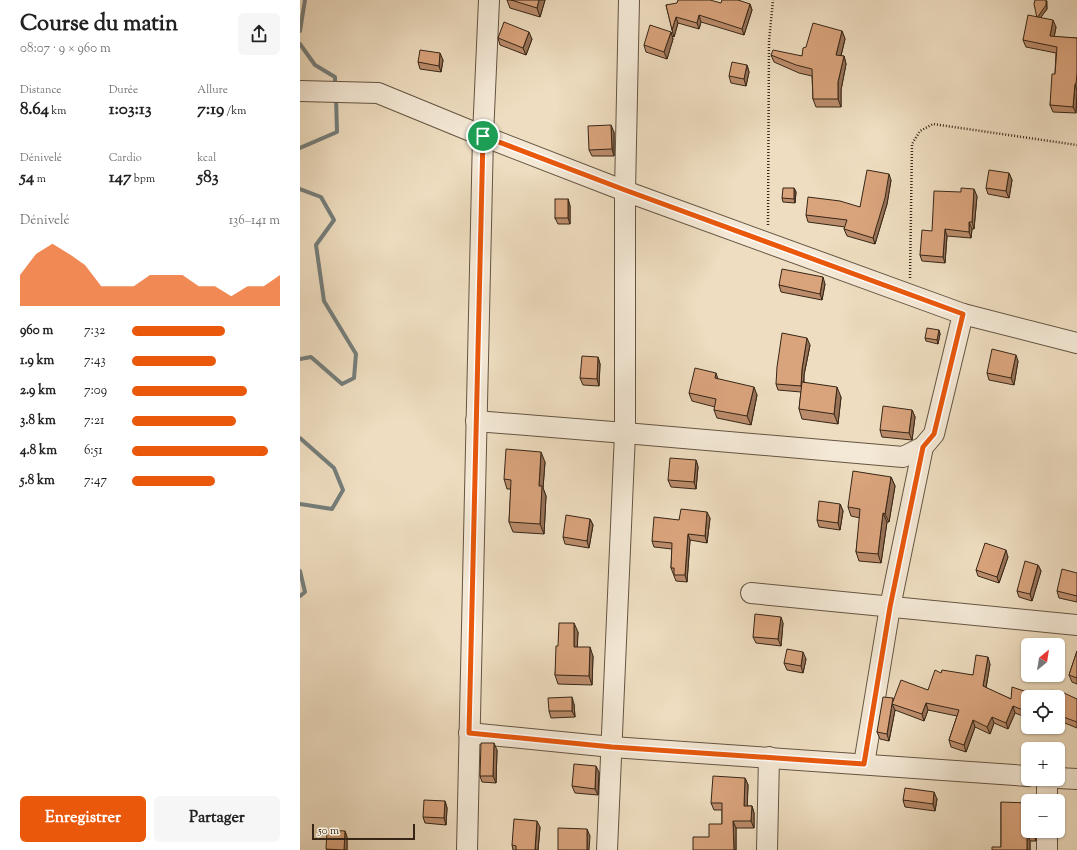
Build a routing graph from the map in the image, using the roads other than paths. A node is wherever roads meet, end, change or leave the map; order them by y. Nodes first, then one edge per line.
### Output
1 (489, 0) edge
2 (629, 0) edge
3 (304, 91) edge
4 (483, 136) junction
5 (625, 190) junction
6 (963, 314) junction
7 (1077, 343) edge
8 (476, 421) junction
9 (625, 433) junction
10 (923, 447) junction
11 (751, 593) dead end
12 (890, 607) junction
13 (1077, 625) edge
14 (469, 733) junction
15 (612, 747) junction
16 (769, 757) junction
17 (864, 764) junction
18 (1021, 775) edge
19 (1065, 778) edge
20 (1077, 779) edge
21 (1047, 838) edge
22 (467, 850) edge
23 (607, 850) edge
24 (767, 850) edge
25 (1047, 850) edge

1 - 4 street
2 - 5 street
3 - 4 street
4 - 5 street
4 - 8 street
5 - 6 street
5 - 9 street
6 - 7 street
6 - 10 street
8 - 9 street
8 - 14 street
9 - 10 street
9 - 15 street
10 - 12 street
11 - 12 street
12 - 13 street
12 - 17 street
14 - 15 street
14 - 22 street
15 - 16 street
15 - 23 street
16 - 17 street
16 - 24 street
17 - 18 street
19 - 20 street
21 - 25 street

